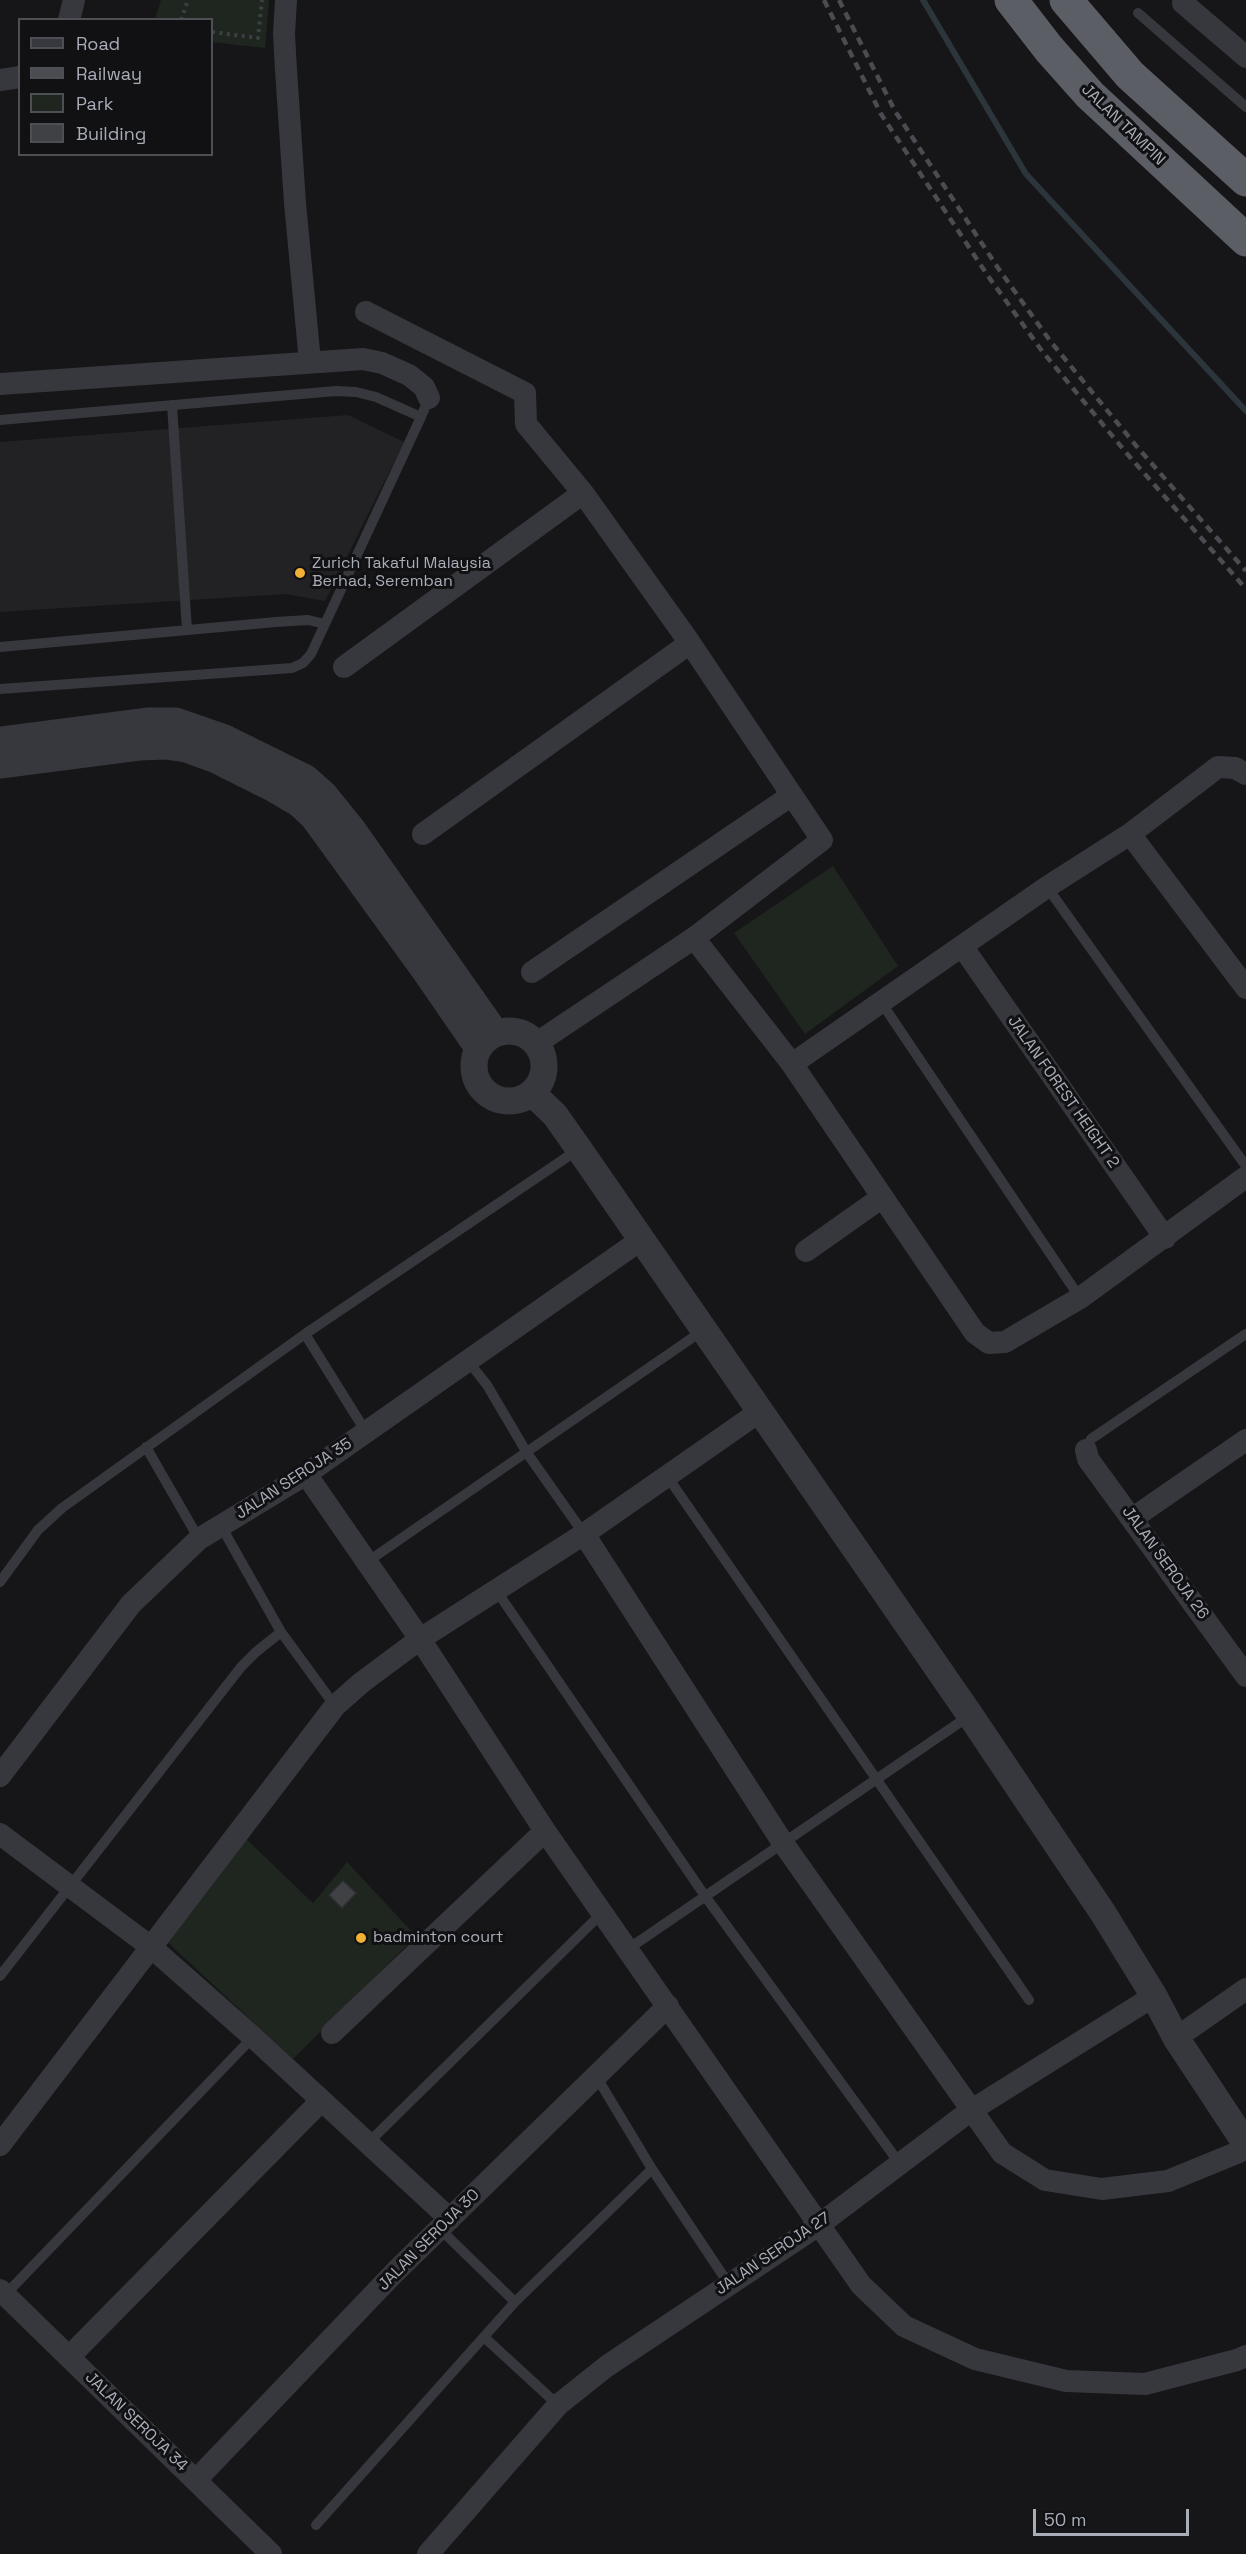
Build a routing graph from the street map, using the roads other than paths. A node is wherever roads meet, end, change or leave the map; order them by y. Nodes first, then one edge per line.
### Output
1 (74, 0) edge
2 (286, 0) edge
3 (1011, 0) edge
4 (1066, 0) edge
5 (1183, 3) dead end
6 (1138, 13) dead end
7 (70, 18) edge
8 (1246, 57) edge
9 (18, 77) edge
10 (0, 80) edge
11 (1246, 106) edge
12 (1246, 180) edge
13 (1246, 240) edge
14 (366, 312) dead end
15 (310, 362) junction
16 (0, 384) edge
17 (172, 405) junction
18 (425, 408) junction
19 (0, 420) edge
20 (583, 493) junction
21 (325, 624) junction
22 (187, 630) junction
23 (690, 643) junction
24 (0, 647) edge
25 (344, 667) dead end
26 (0, 689) edge
27 (0, 741) edge
28 (0, 765) edge
29 (1246, 774) edge
30 (792, 795) junction
31 (423, 834) dead end
32 (1130, 834) junction
33 (1047, 887) junction
34 (694, 938) junction
35 (962, 946) junction
36 (532, 972) dead end
37 (1246, 988) edge
38 (881, 1002) junction
39 (487, 1040) junction
40 (537, 1043) junction
41 (792, 1064) junction
42 (532, 1093) junction
43 (579, 1149) junction
44 (1246, 1167) edge
45 (1246, 1177) edge
46 (881, 1198) junction
47 (1165, 1238) junction
48 (642, 1239) junction
49 (806, 1251) dead end
50 (1080, 1298) junction
51 (705, 1329) junction
52 (305, 1334) junction
53 (1246, 1334) edge
54 (468, 1361) junction
55 (759, 1412) junction
56 (366, 1432) junction
57 (1246, 1440) edge
58 (146, 1447) junction
59 (1086, 1450) joint
60 (527, 1453) junction
61 (306, 1474) junction
62 (667, 1476) junction
63 (1133, 1518) junction
64 (220, 1526) junction
65 (584, 1534) junction
66 (199, 1539) junction
67 (367, 1562) junction
68 (0, 1582) edge
69 (496, 1590) junction
70 (281, 1632) junction
71 (420, 1639) junction
72 (1246, 1676) edge
73 (335, 1706) junction
74 (970, 1715) junction
75 (0, 1776) edge
76 (876, 1779) junction
77 (544, 1831) junction
78 (0, 1834) edge
79 (783, 1844) junction
80 (70, 1887) junction
81 (705, 1896) junction
82 (602, 1913) junction
83 (151, 1947) junction
84 (628, 1949) junction
85 (0, 1976) edge
86 (1246, 1989) edge
87 (1154, 1996) junction
88 (1029, 2000) dead end
89 (668, 2006) junction
90 (332, 2032) dead end
91 (254, 2037) junction
92 (1176, 2038) junction
93 (596, 2076) junction
94 (321, 2101) junction
95 (970, 2111) junction
96 (368, 2143) junction
97 (1246, 2144) edge
98 (0, 2145) edge
99 (1246, 2149) edge
100 (900, 2164) junction
101 (652, 2169) junction
102 (445, 2224) junction
103 (820, 2224) junction
104 (728, 2283) junction
105 (2, 2293) edge
106 (515, 2302) junction
107 (484, 2337) junction
108 (1246, 2356) edge
109 (69, 2357) junction
110 (558, 2405) junction
111 (196, 2480) junction
112 (316, 2526) dead end
113 (271, 2554) edge
114 (429, 2554) edge

1 - 7 street
2 - 15 street
3 - 13 highway, JALAN TAMPIN
4 - 12 highway
5 - 8 street
6 - 11 lane
9 - 10 street
14 - 20 street
15 - 16 street
15 - 18 street
17 - 18 lane
17 - 19 lane
17 - 22 lane
18 - 21 lane
20 - 23 street
20 - 25 street
21 - 22 lane
21 - 26 lane
22 - 24 lane
23 - 30 street
23 - 31 street
27 - 39 street
28 - 39 street
29 - 32 street
30 - 34 street
30 - 36 street
32 - 33 street
32 - 37 street
33 - 35 street
33 - 44 lane
34 - 40 street
34 - 41 street
35 - 38 street
35 - 47 street, JALAN FOREST HEIGHT 2
38 - 41 street
38 - 50 lane
39 - 40 street
39 - 42 street
40 - 42 street
41 - 46 street
42 - 43 street
43 - 48 street
43 - 52 lane
45 - 47 street
46 - 49 street
46 - 50 street
47 - 50 street
48 - 51 street
48 - 54 street, JALAN SEROJA 35
51 - 55 street
51 - 60 lane
52 - 56 lane
52 - 58 lane
53 - 59 lane
54 - 56 street, JALAN SEROJA 35
54 - 60 lane
55 - 62 street
55 - 74 street
56 - 61 street, JALAN SEROJA 35
57 - 63 street
58 - 66 lane
58 - 68 lane
59 - 63 street, JALAN SEROJA 26
60 - 65 lane
60 - 67 lane
61 - 64 street, JALAN SEROJA 35
61 - 67 street
62 - 65 street
62 - 76 lane
63 - 72 street, JALAN SEROJA 26
64 - 66 street, JALAN SEROJA 35
64 - 70 lane
65 - 69 street
65 - 79 street
66 - 75 street, JALAN SEROJA 35
67 - 71 street
69 - 71 street
69 - 81 lane
70 - 73 lane
70 - 80 lane
71 - 73 street
71 - 77 street
73 - 83 street
74 - 76 lane
74 - 87 street
76 - 79 lane
76 - 88 lane
77 - 82 street
77 - 90 street
78 - 80 street
79 - 81 lane
79 - 95 street
80 - 83 street
80 - 85 lane
81 - 84 lane
81 - 100 lane
82 - 84 street
82 - 96 lane
83 - 91 street
83 - 98 street
84 - 89 street
86 - 92 street
87 - 92 street
87 - 95 street, JALAN SEROJA 27
89 - 93 street, JALAN SEROJA 30
89 - 103 street
91 - 94 street
91 - 105 lane
92 - 97 street
93 - 101 lane
93 - 102 street, JALAN SEROJA 30
94 - 96 street
94 - 109 street
95 - 99 street
95 - 100 street, JALAN SEROJA 27
96 - 102 street
100 - 103 street, JALAN SEROJA 27
101 - 104 lane
101 - 106 lane
102 - 106 lane
102 - 111 street, JALAN SEROJA 30
103 - 104 street, JALAN SEROJA 27
103 - 108 street
104 - 110 street, JALAN SEROJA 27
105 - 109 street, JALAN SEROJA 34
106 - 107 lane
107 - 110 lane
107 - 112 lane
109 - 111 street, JALAN SEROJA 34
110 - 114 street, JALAN SEROJA 27
111 - 113 street, JALAN SEROJA 34

